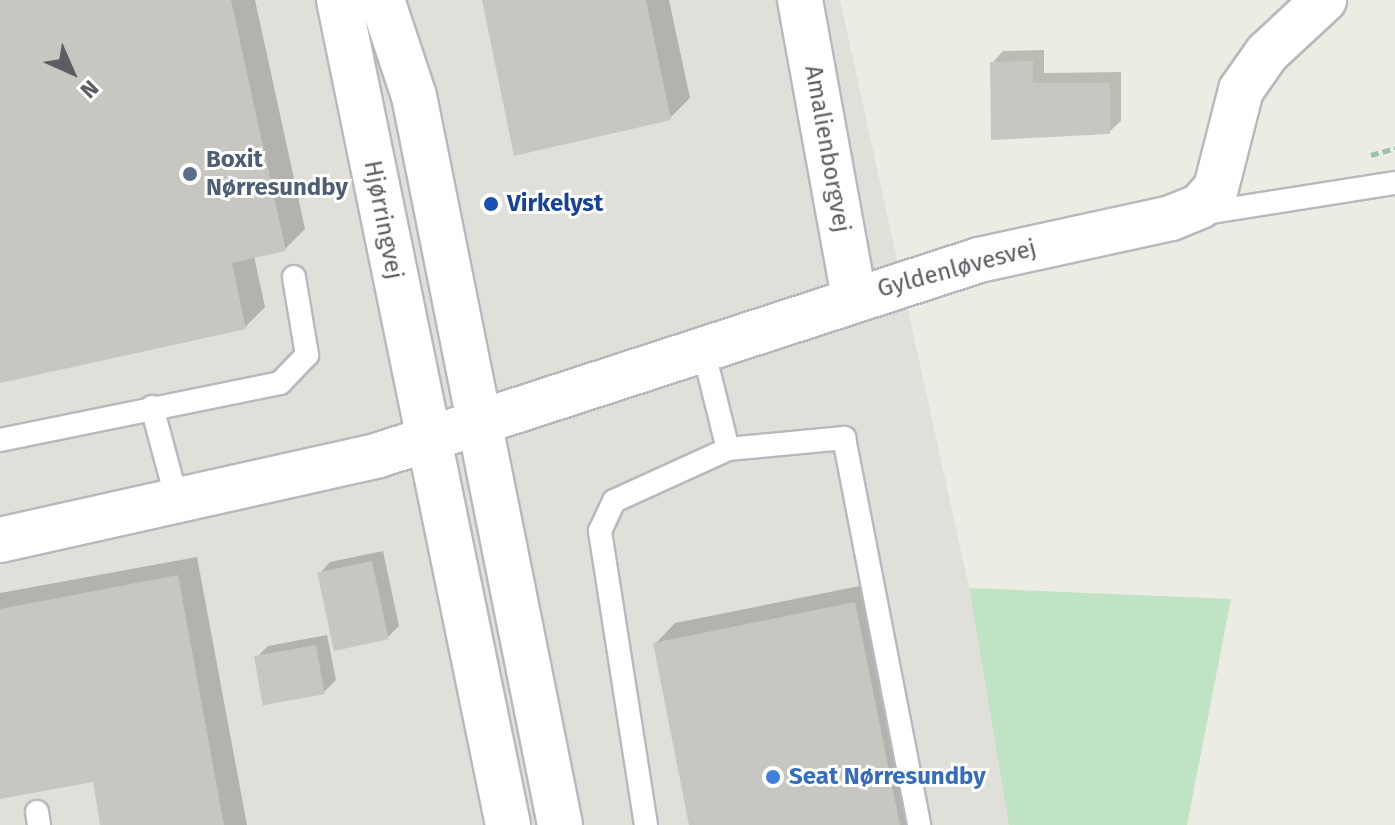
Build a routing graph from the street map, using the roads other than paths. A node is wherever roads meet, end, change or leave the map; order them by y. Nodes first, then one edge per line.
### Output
1 (339, 0) edge
2 (382, 0) edge
3 (800, 0) edge
4 (1324, 0) edge
5 (1392, 184) edge
6 (1171, 218) junction
7 (294, 277) dead end
8 (854, 298) junction
9 (703, 349) junction
10 (152, 407) junction
11 (481, 423) junction
12 (0, 440) edge
13 (427, 440) junction
14 (728, 449) junction
15 (177, 500) junction
16 (0, 540) edge
17 (508, 825) edge
18 (560, 825) edge
19 (646, 825) edge
20 (919, 825) edge

1 - 13 street, Hjørringvej
2 - 11 street
3 - 8 street, Amalienborgvej
4 - 6 street, Gyldenløvesvej
5 - 6 lane
6 - 8 street, Gyldenløvesvej
7 - 10 lane
8 - 9 street, Gyldenløvesvej
9 - 11 street, Gyldenløvesvej
9 - 14 lane
10 - 12 lane
10 - 15 lane
11 - 13 street
11 - 18 street
13 - 15 street
13 - 17 street, Hjørringvej
14 - 19 lane
14 - 20 lane
15 - 16 street

